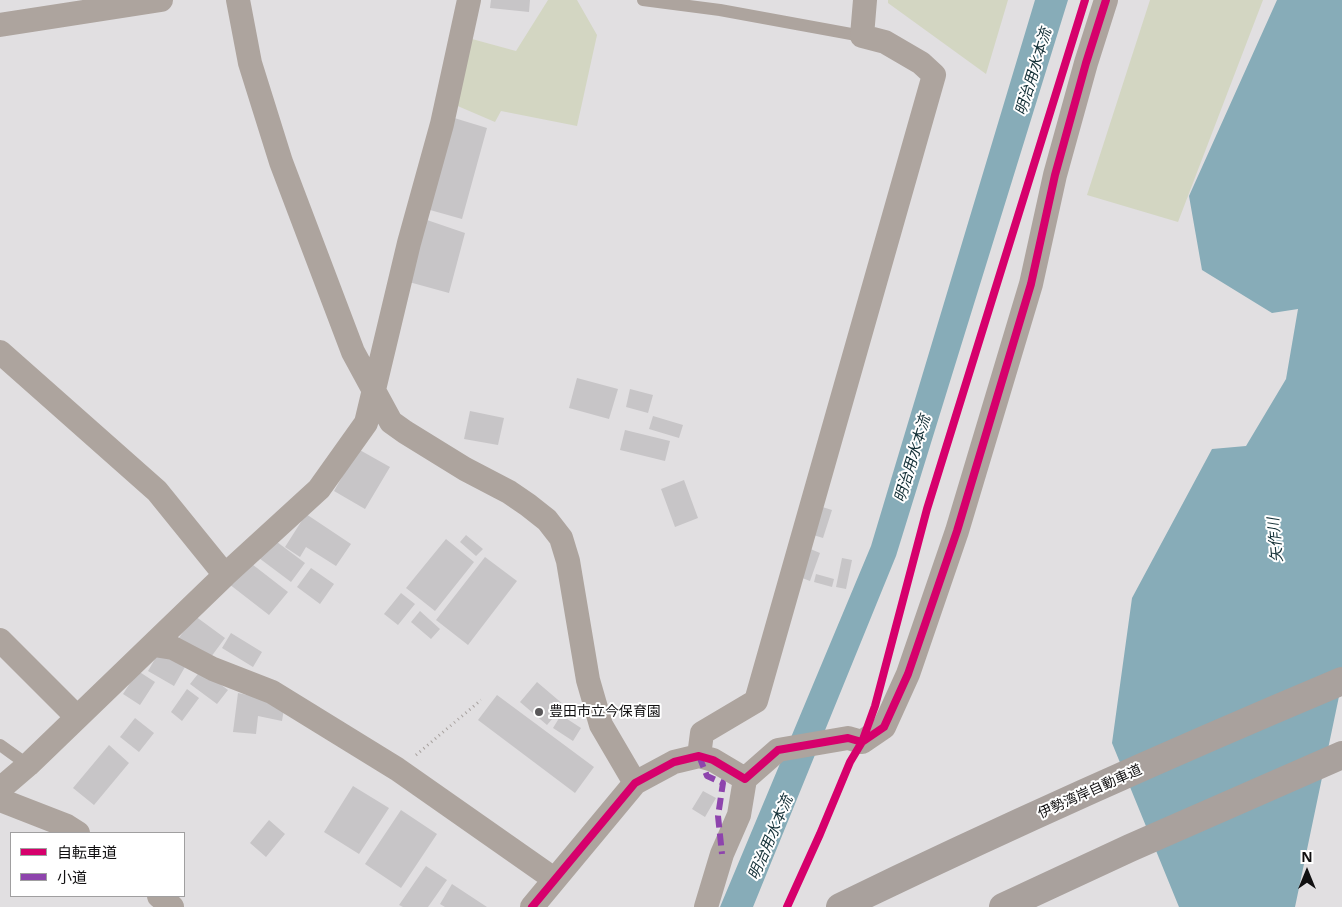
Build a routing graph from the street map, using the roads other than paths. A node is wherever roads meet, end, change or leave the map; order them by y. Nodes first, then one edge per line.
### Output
1 (161, 0) edge
2 (238, 0) edge
3 (469, 0) edge
4 (643, 0) edge
5 (865, 0) edge
6 (1106, 0) edge
7 (0, 25) edge
8 (862, 36) junction
9 (0, 352) edge
10 (374, 392) junction
11 (225, 575) junction
12 (0, 640) edge
13 (154, 645) junction
14 (1342, 681) edge
15 (77, 717) junction
16 (0, 745) edge
17 (1342, 755) edge
18 (699, 756) junction
19 (28, 765) junction
20 (745, 779) junction
21 (635, 783) junction
22 (0, 789) edge
23 (0, 800) edge
24 (76, 832) edge
25 (554, 879) junction
26 (160, 897) edge
27 (172, 907) edge
28 (532, 907) edge
29 (706, 907) edge
30 (840, 907) edge
31 (1002, 907) edge

1 - 7 street
2 - 10 street
3 - 10 street
4 - 8 lane
5 - 8 street
6 - 20 street
8 - 18 street
9 - 11 street
10 - 11 street
10 - 21 street
11 - 13 street
12 - 15 street
13 - 15 street
13 - 25 street
14 - 30 highway, 伊勢湾岸自動車道
15 - 19 street
16 - 19 lane
17 - 31 highway
18 - 20 street
18 - 21 street
19 - 22 street
20 - 29 street
21 - 25 street
23 - 24 street
25 - 28 street
26 - 27 street

